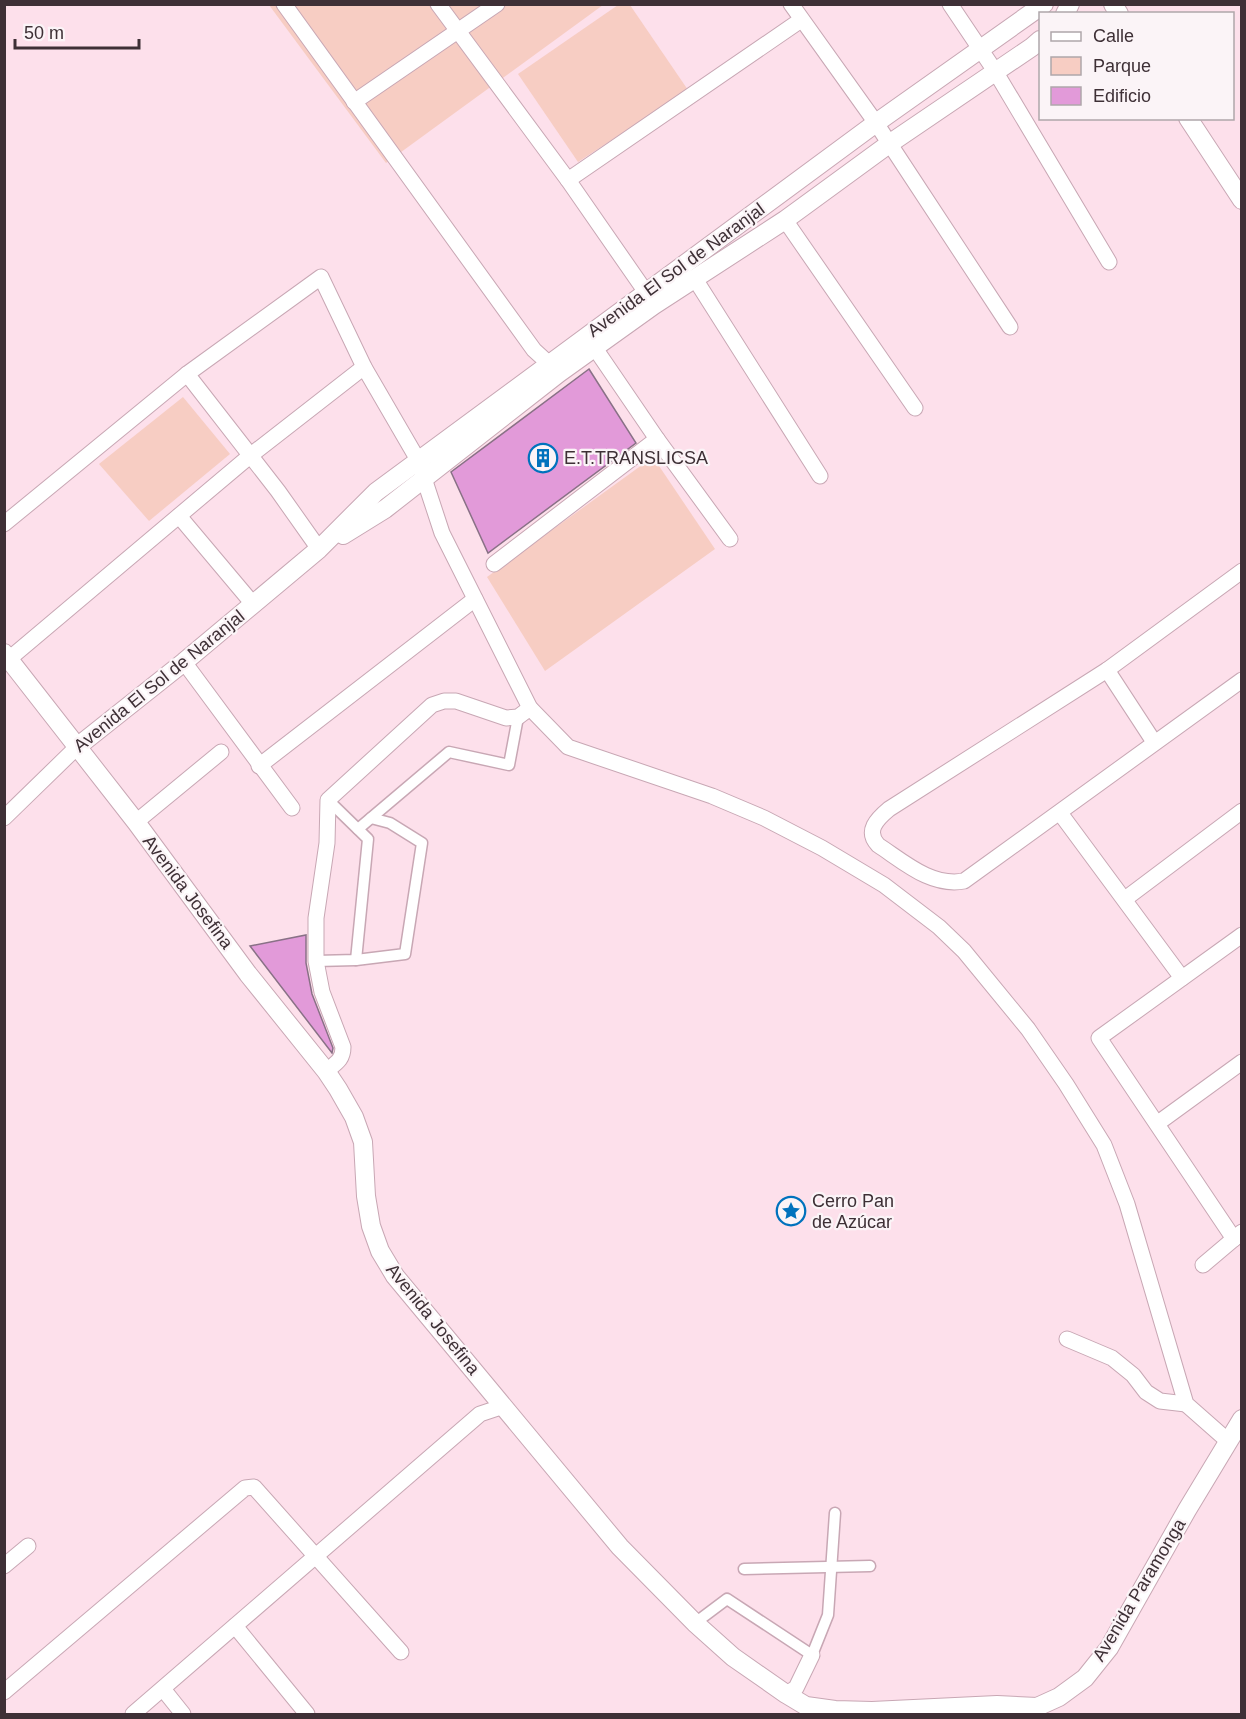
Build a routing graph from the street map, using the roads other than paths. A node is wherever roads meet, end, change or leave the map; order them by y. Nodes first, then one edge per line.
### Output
1 (284, 4) edge
2 (438, 4) edge
3 (497, 4) edge
4 (791, 4) edge
5 (950, 4) edge
6 (1044, 4) edge
7 (801, 20) junction
8 (458, 32) junction
9 (1039, 41) edge
10 (981, 49) junction
11 (995, 71) junction
12 (354, 102) junction
13 (1189, 120) edge
14 (876, 123) junction
15 (889, 144) junction
16 (568, 180) junction
17 (1242, 200) edge
18 (786, 220) junction
19 (1109, 262) dead end
20 (695, 279) junction
21 (650, 298) junction
22 (1010, 327) dead end
23 (590, 342) junction
24 (364, 367) junction
25 (554, 368) junction
26 (187, 374) junction
27 (915, 408) dead end
28 (657, 439) junction
29 (252, 455) junction
30 (418, 460) junction
31 (819, 476) dead end
32 (425, 478) junction
33 (180, 516) junction
34 (4, 524) edge
35 (730, 539) dead end
36 (319, 549) junction
37 (494, 564) dead end
38 (1242, 571) edge
39 (475, 599) junction
40 (253, 604) junction
41 (7, 656) edge
42 (184, 662) junction
43 (1107, 670) junction
44 (1242, 680) edge
45 (530, 708) junction
46 (518, 717) junction
47 (1154, 742) junction
48 (77, 747) junction
49 (221, 752) dead end
50 (259, 766) junction
51 (328, 800) junction
52 (292, 808) dead end
53 (1242, 811) edge
54 (1060, 813) junction
55 (4, 818) edge
56 (371, 818) junction
57 (136, 822) junction
58 (358, 829) junction
59 (1125, 899) junction
60 (1242, 935) edge
61 (356, 960) junction
62 (316, 961) junction
63 (1182, 978) junction
64 (1242, 1062) edge
65 (326, 1071) junction
66 (1158, 1123) junction
67 (1238, 1236) edge
68 (1203, 1265) dead end
69 (1067, 1339) dead end
70 (1186, 1404) junction
71 (504, 1406) junction
72 (1242, 1419) edge
73 (1228, 1441) junction
74 (835, 1513) dead end
75 (28, 1546) dead end
76 (316, 1556) junction
77 (4, 1566) edge
78 (870, 1566) dead end
79 (833, 1568) junction
80 (744, 1569) dead end
81 (695, 1623) junction
82 (235, 1626) junction
83 (401, 1652) dead end
84 (812, 1655) junction
85 (163, 1689) junction
86 (4, 1692) edge
87 (786, 1694) junction
88 (133, 1714) edge
89 (183, 1714) edge
90 (307, 1714) edge

1 - 12 street
2 - 8 street
3 - 8 street
4 - 7 street
5 - 10 street
6 - 10 street, Avenida El Sol de Naranjal
7 - 14 street
7 - 16 street
8 - 12 street
8 - 16 street
9 - 11 street, Avenida El Sol de Naranjal
10 - 11 street
10 - 14 street, Avenida El Sol de Naranjal
11 - 15 street, Avenida El Sol de Naranjal
11 - 19 street
12 - 25 street
13 - 17 street
14 - 15 street
14 - 21 street, Avenida El Sol de Naranjal
15 - 18 street, Avenida El Sol de Naranjal
15 - 22 street
16 - 21 street
18 - 20 street, Avenida El Sol de Naranjal
18 - 27 street
20 - 21 street, Avenida El Sol de Naranjal
20 - 31 street
21 - 23 street, Avenida El Sol de Naranjal
23 - 25 street, Avenida El Sol de Naranjal
23 - 28 street
24 - 26 street
24 - 29 street
24 - 30 street
25 - 30 street, Avenida El Sol de Naranjal
25 - 32 street, Avenida El Sol de Naranjal
26 - 29 street
26 - 34 street
28 - 35 street
28 - 37 street
29 - 33 street
29 - 36 street
30 - 32 street
30 - 36 street, Avenida El Sol de Naranjal
32 - 36 street, Avenida El Sol de Naranjal
32 - 39 street
33 - 40 street
33 - 41 street
36 - 40 street, Avenida El Sol de Naranjal
38 - 43 street
39 - 45 street
39 - 50 street
40 - 42 street, Avenida El Sol de Naranjal
41 - 48 street, Avenida Josefina
42 - 48 street, Avenida El Sol de Naranjal
42 - 50 street
43 - 47 street
43 - 54 street
44 - 47 street
45 - 46 street
45 - 70 street
46 - 51 street
46 - 56 street
47 - 54 street
48 - 55 street, Avenida El Sol de Naranjal
48 - 57 street, Avenida Josefina
49 - 57 street
50 - 52 street
51 - 58 street
51 - 62 street
53 - 59 street
54 - 59 street
56 - 58 street
56 - 61 street
57 - 65 street, Avenida Josefina
58 - 61 street
59 - 63 street
60 - 63 street
61 - 62 street
62 - 65 street
63 - 66 street
64 - 66 street
65 - 71 street, Avenida Josefina
66 - 67 street
67 - 68 street
69 - 70 street
70 - 73 street
71 - 76 street
71 - 81 street, Avenida Josefina
72 - 73 street, Avenida Paramonga
73 - 87 street, Avenida Paramonga
74 - 79 street
75 - 77 street
76 - 82 street
76 - 83 street
76 - 86 street
78 - 79 street
79 - 80 street
79 - 84 street
81 - 84 street
81 - 87 street, Avenida Josefina
82 - 85 street
82 - 90 street
84 - 87 street
85 - 88 street
85 - 89 street

